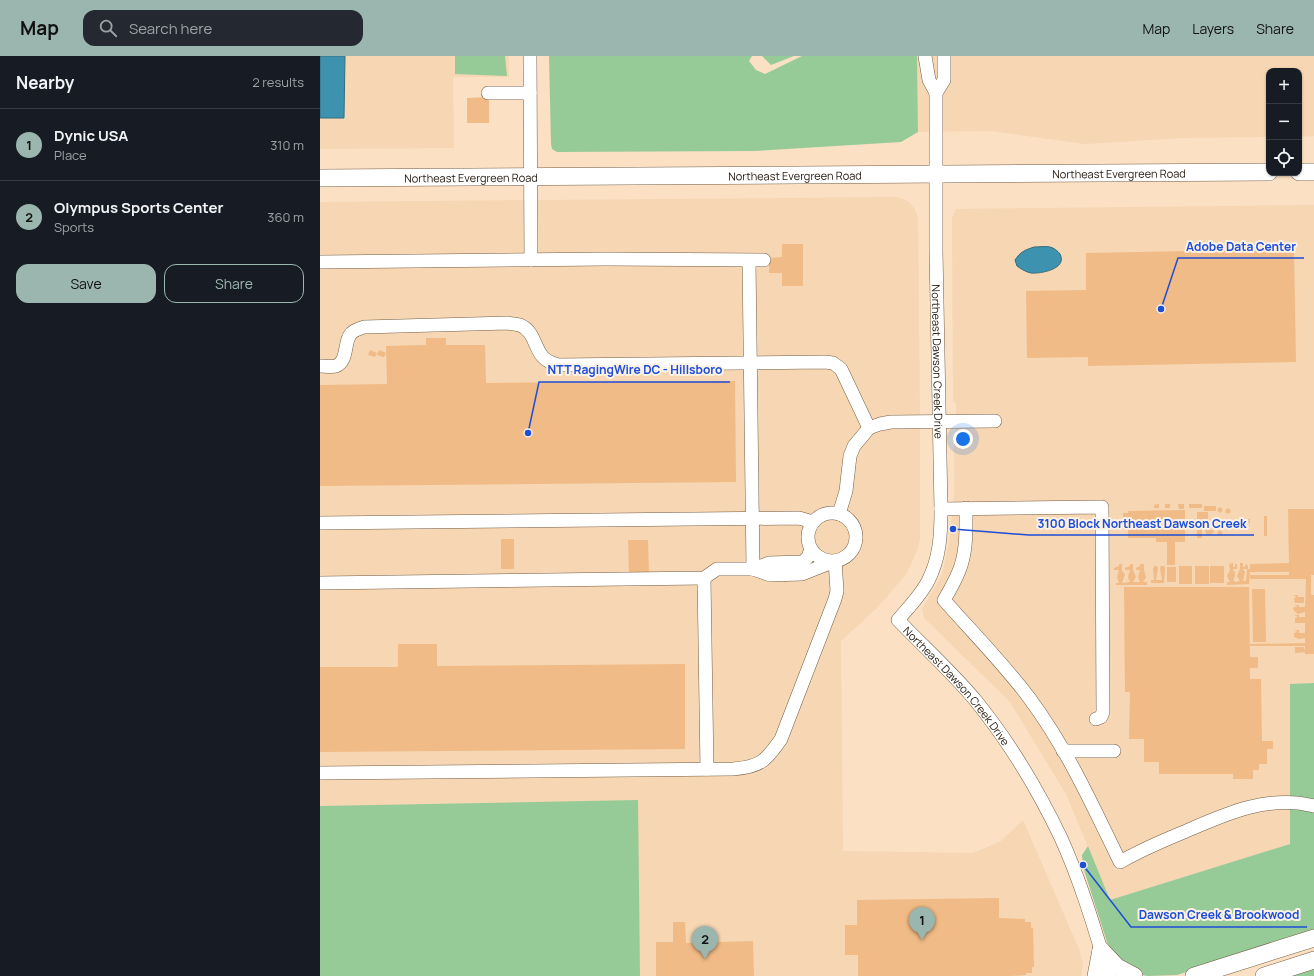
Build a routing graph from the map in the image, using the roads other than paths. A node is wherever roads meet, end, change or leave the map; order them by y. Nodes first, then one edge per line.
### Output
1 (530, 56) edge
2 (925, 56) edge
3 (944, 56) edge
4 (530, 92) junction
5 (488, 93) dead end
6 (936, 93) junction
7 (1266, 172) edge
8 (1302, 172) edge
9 (1314, 172) edge
10 (936, 174) junction
11 (531, 177) junction
12 (320, 178) edge
13 (531, 260) junction
14 (764, 260) dead end
15 (749, 261) junction
16 (320, 262) edge
17 (751, 362) junction
18 (320, 366) edge
19 (995, 421) dead end
20 (939, 423) junction
21 (869, 428) junction
22 (966, 508) junction
23 (941, 509) junction
24 (839, 514) junction
25 (753, 518) junction
26 (813, 522) junction
27 (320, 523) edge
28 (811, 548) junction
29 (835, 561) junction
30 (753, 569) junction
31 (704, 578) junction
32 (320, 583) edge
33 (1096, 719) dead end
34 (1063, 751) junction
35 (1114, 751) dead end
36 (707, 769) junction
37 (320, 773) edge
38 (1314, 806) edge
39 (1314, 938) edge
40 (1101, 950) junction
41 (1314, 960) edge
42 (1096, 976) edge
43 (1109, 976) edge
44 (1134, 976) edge
45 (1194, 976) edge
46 (1264, 976) edge

1 - 4 street
2 - 6 street
3 - 6 street
4 - 5 street
4 - 11 street
6 - 10 street, Northeast Dawson Creek Drive
7 - 10 main road, Northeast Evergreen Road
8 - 9 main road
10 - 11 main road, Northeast Evergreen Road
10 - 20 street, Northeast Dawson Creek Drive
11 - 12 main road, Northeast Evergreen Road
11 - 13 street
13 - 15 street
13 - 16 street
14 - 15 street
15 - 17 street
17 - 18 street
17 - 21 street
17 - 25 street
19 - 20 street
20 - 21 street
20 - 23 street, Northeast Dawson Creek Drive
21 - 24 street
22 - 23 street
22 - 33 street
22 - 34 street
23 - 40 street, Northeast Dawson Creek Drive
24 - 26 street
24 - 29 street
25 - 26 street
25 - 27 street
25 - 30 street
26 - 28 street
28 - 29 street
28 - 30 street
29 - 30 street
29 - 36 street
30 - 31 street
31 - 32 street
31 - 36 street
34 - 35 street
34 - 38 street
36 - 37 street
39 - 45 main road
40 - 42 main road
40 - 43 street, Northeast Dawson Creek Drive
40 - 44 main road
41 - 46 main road

